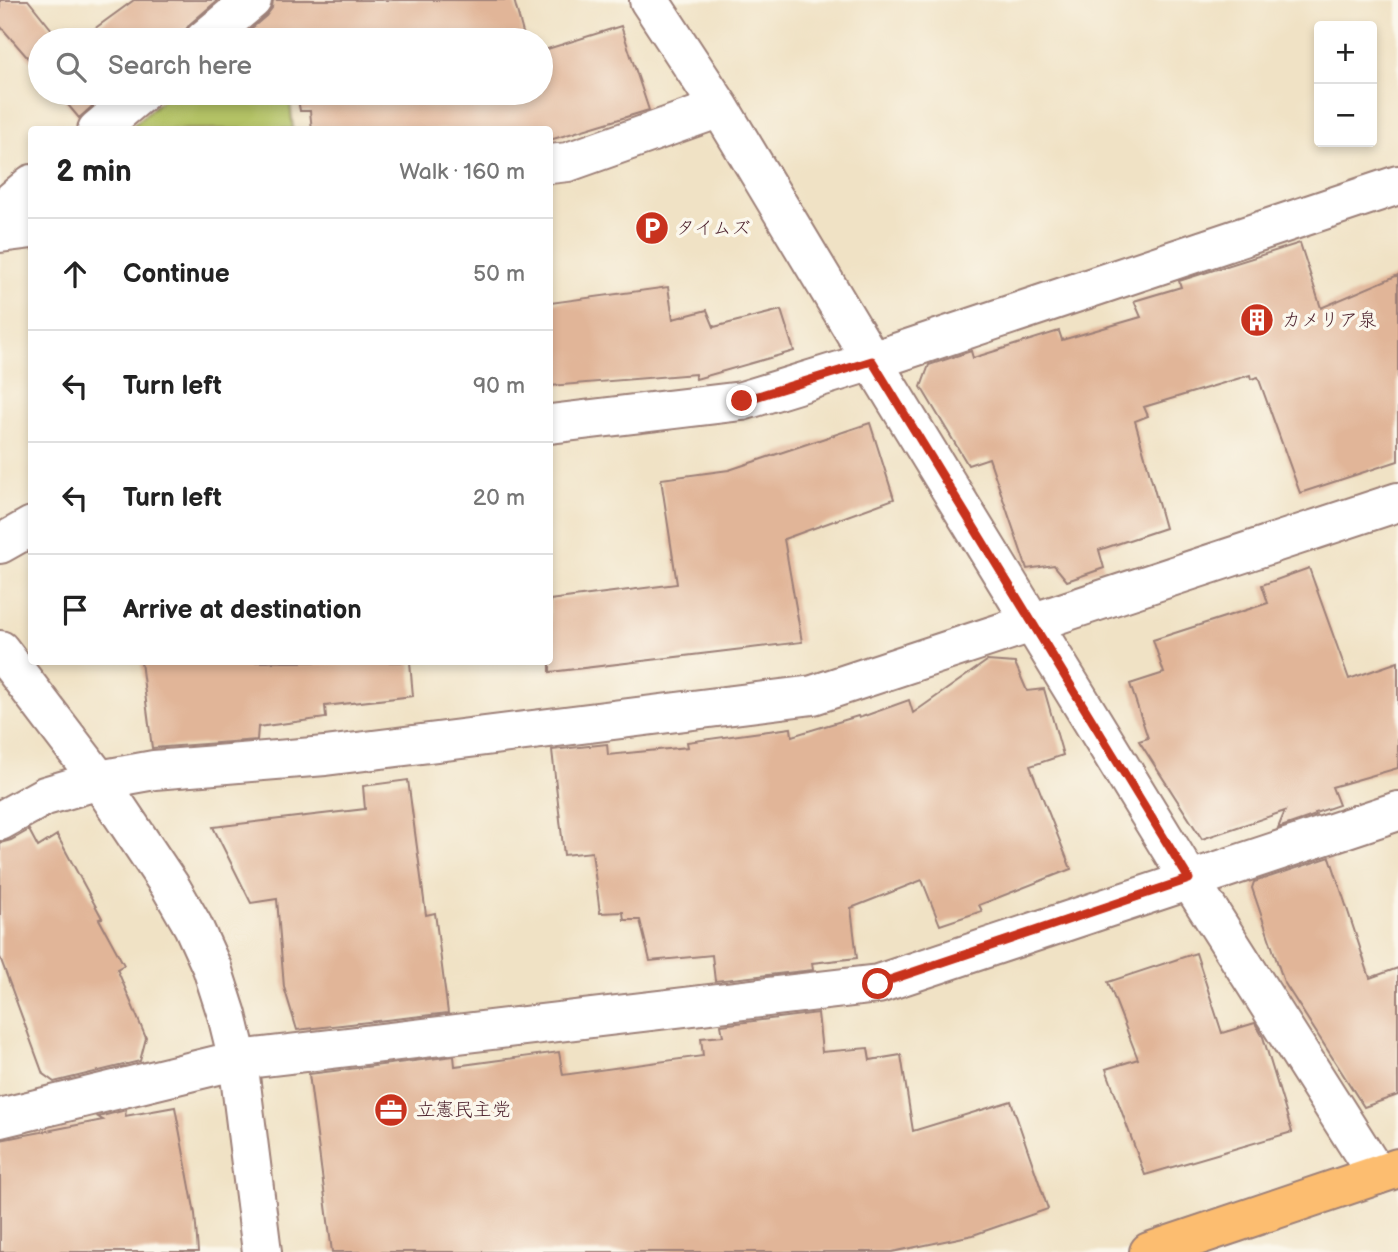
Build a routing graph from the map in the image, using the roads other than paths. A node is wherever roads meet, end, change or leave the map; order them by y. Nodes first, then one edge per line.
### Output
1 (252, 0) edge
2 (649, 0) edge
3 (218, 28) edge
4 (127, 105) edge
5 (720, 108) junction
6 (102, 126) edge
7 (553, 164) edge
8 (1398, 185) edge
9 (28, 187) edge
10 (0, 211) edge
11 (28, 230) edge
12 (0, 233) edge
13 (872, 361) junction
14 (553, 424) edge
15 (1398, 502) edge
16 (28, 528) edge
17 (0, 544) edge
18 (1032, 621) junction
19 (0, 650) edge
20 (99, 780) junction
21 (1398, 811) edge
22 (0, 821) edge
23 (1189, 879) junction
24 (238, 1060) junction
25 (0, 1118) edge
26 (1387, 1172) edge
27 (262, 1252) edge
28 (1149, 1252) edge

1 - 3 street
2 - 5 street
4 - 6 street
5 - 7 street
5 - 13 street
8 - 13 street
9 - 10 street
11 - 12 street
13 - 14 street
13 - 18 street
15 - 18 street
16 - 17 street
18 - 20 street
18 - 23 street
19 - 20 street
20 - 22 street
20 - 24 street
21 - 23 street
23 - 24 street
23 - 26 street
24 - 25 street
24 - 27 street
26 - 28 main road

